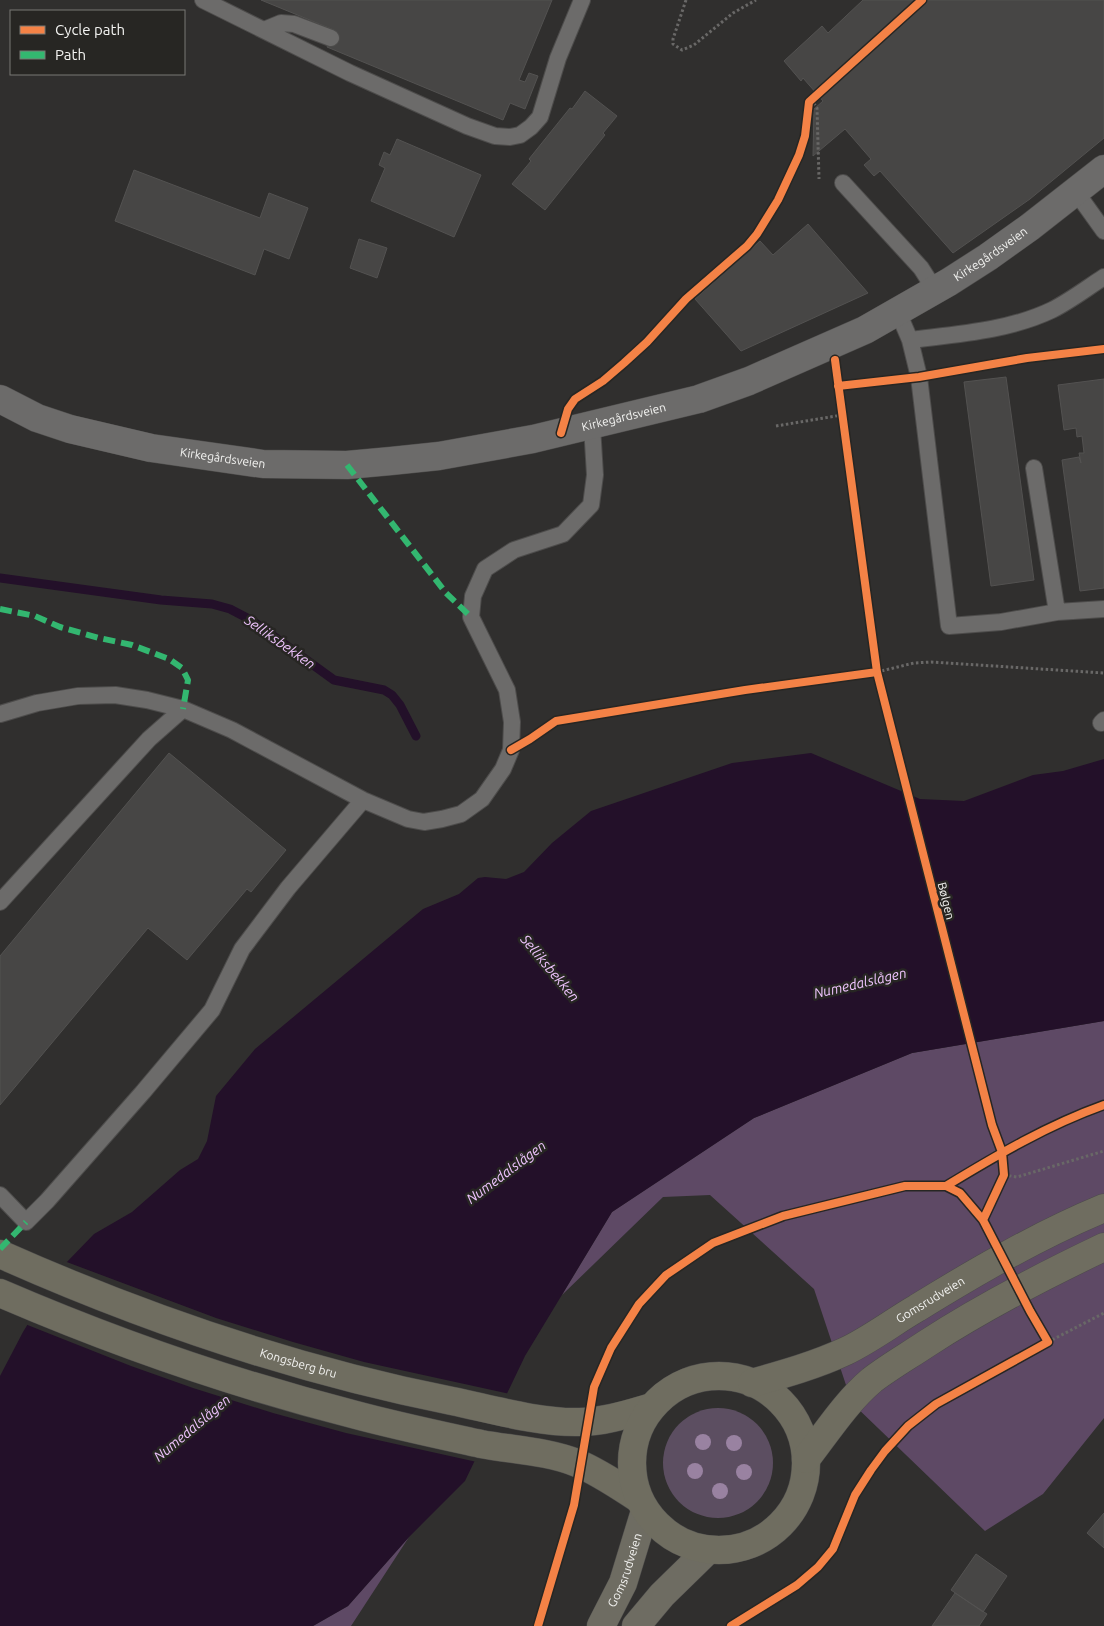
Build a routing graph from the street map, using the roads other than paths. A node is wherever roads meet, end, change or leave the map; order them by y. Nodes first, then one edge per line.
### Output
1 (203, 0) edge
2 (582, 0) edge
3 (264, 30) junction
4 (331, 38) dead end
5 (1104, 169) edge
6 (843, 184) dead end
7 (1076, 192) junction
8 (1104, 230) edge
9 (1104, 277) edge
10 (935, 290) junction
11 (898, 312) junction
12 (910, 340) junction
13 (0, 399) edge
14 (592, 426) junction
15 (1034, 468) dead end
16 (1104, 609) edge
17 (1057, 612) junction
18 (183, 709) junction
19 (0, 714) edge
20 (363, 800) junction
21 (0, 902) edge
22 (0, 1195) edge
23 (1104, 1208) edge
24 (1104, 1247) edge
25 (0, 1254) edge
26 (0, 1293) edge
27 (752, 1383) junction
28 (652, 1406) junction
29 (806, 1459) junction
30 (642, 1505) junction
31 (708, 1550) junction
32 (601, 1626) edge
33 (636, 1626) edge

1 - 3 lane
2 - 3 lane
3 - 4 lane
5 - 7 street, Kirkegårdsveien
6 - 10 lane
7 - 8 lane
7 - 10 street, Kirkegårdsveien
9 - 12 lane
10 - 11 street, Kirkegårdsveien
11 - 12 lane
11 - 14 street, Kirkegårdsveien
12 - 17 lane
13 - 14 street, Kirkegårdsveien
14 - 20 lane
15 - 17 lane
16 - 17 lane
18 - 19 lane
18 - 20 lane
18 - 21 lane
20 - 22 lane
23 - 27 highway, Gomsrudveien
24 - 29 highway
25 - 28 highway, Kongsberg bru
26 - 30 highway
27 - 28 highway
27 - 29 highway
28 - 30 highway
29 - 31 highway
30 - 31 highway
30 - 32 main road, Gomsrudveien
31 - 33 main road

